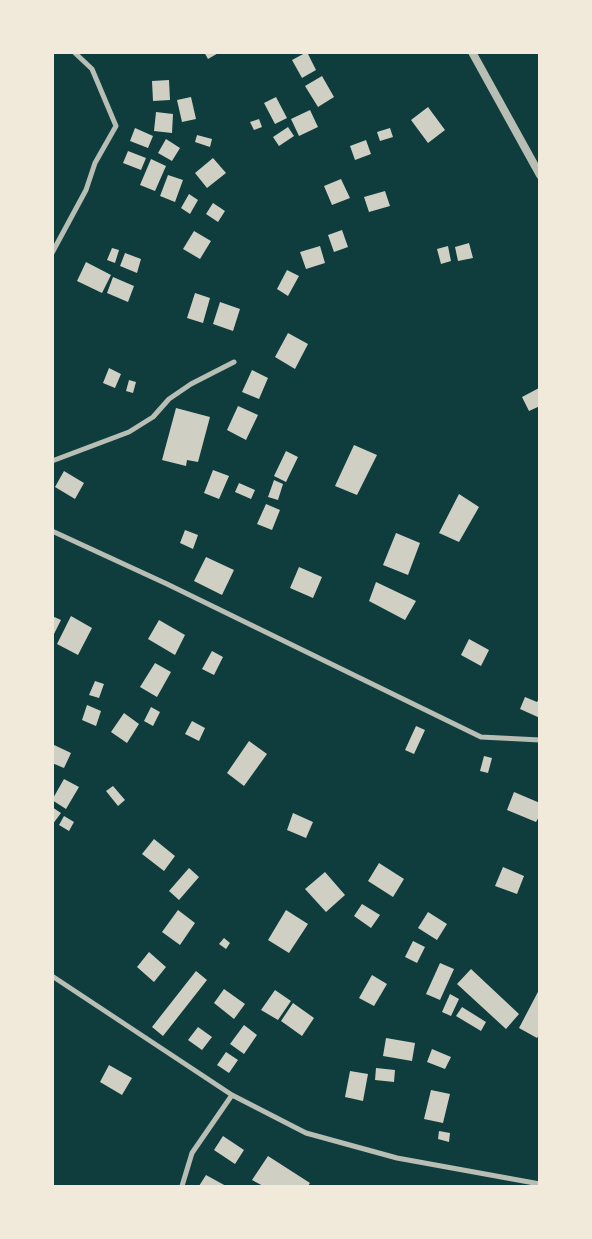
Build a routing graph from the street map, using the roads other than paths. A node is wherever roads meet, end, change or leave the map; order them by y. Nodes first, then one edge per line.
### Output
1 (74, 52) edge
2 (472, 52) edge
3 (540, 175) edge
4 (52, 253) edge
5 (234, 362) dead end
6 (52, 461) edge
7 (52, 531) edge
8 (540, 740) edge
9 (52, 976) edge
10 (232, 1095) junction
11 (540, 1184) edge
12 (182, 1186) edge

1 - 4 street
2 - 3 street
5 - 6 street
7 - 8 street
9 - 10 street
10 - 11 street
10 - 12 street

